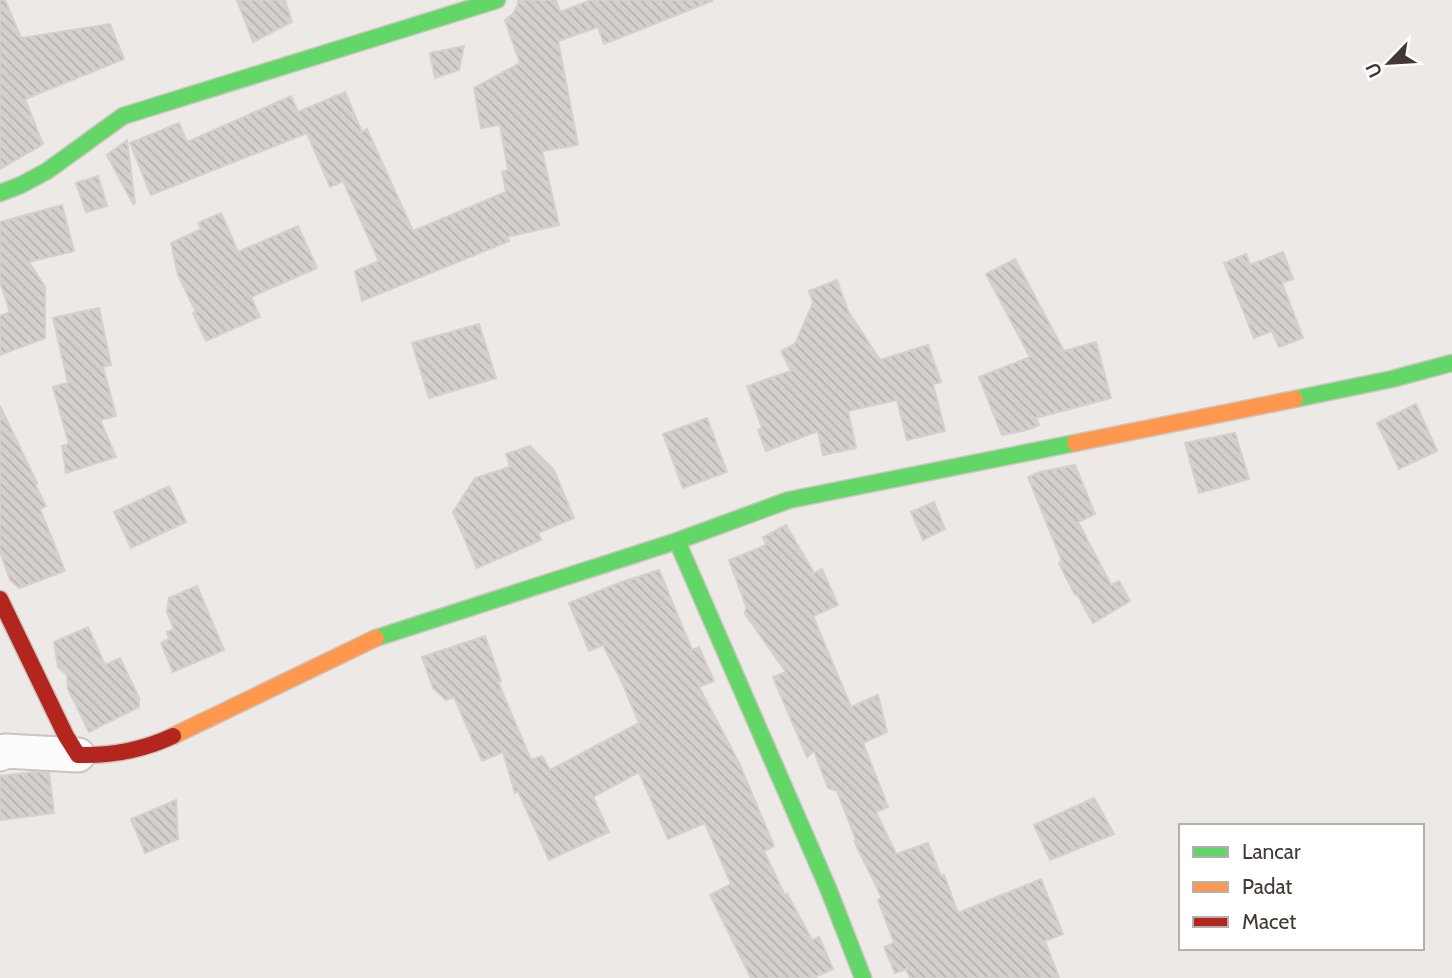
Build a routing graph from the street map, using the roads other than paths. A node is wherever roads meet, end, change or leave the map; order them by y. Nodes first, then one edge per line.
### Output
1 (497, 0) edge
2 (0, 193) edge
3 (1452, 363) edge
4 (677, 541) junction
5 (0, 600) edge
6 (0, 754) edge
7 (78, 755) junction
8 (863, 978) edge

1 - 2 street
3 - 4 street
4 - 7 street
4 - 8 street
5 - 7 street
6 - 7 street

